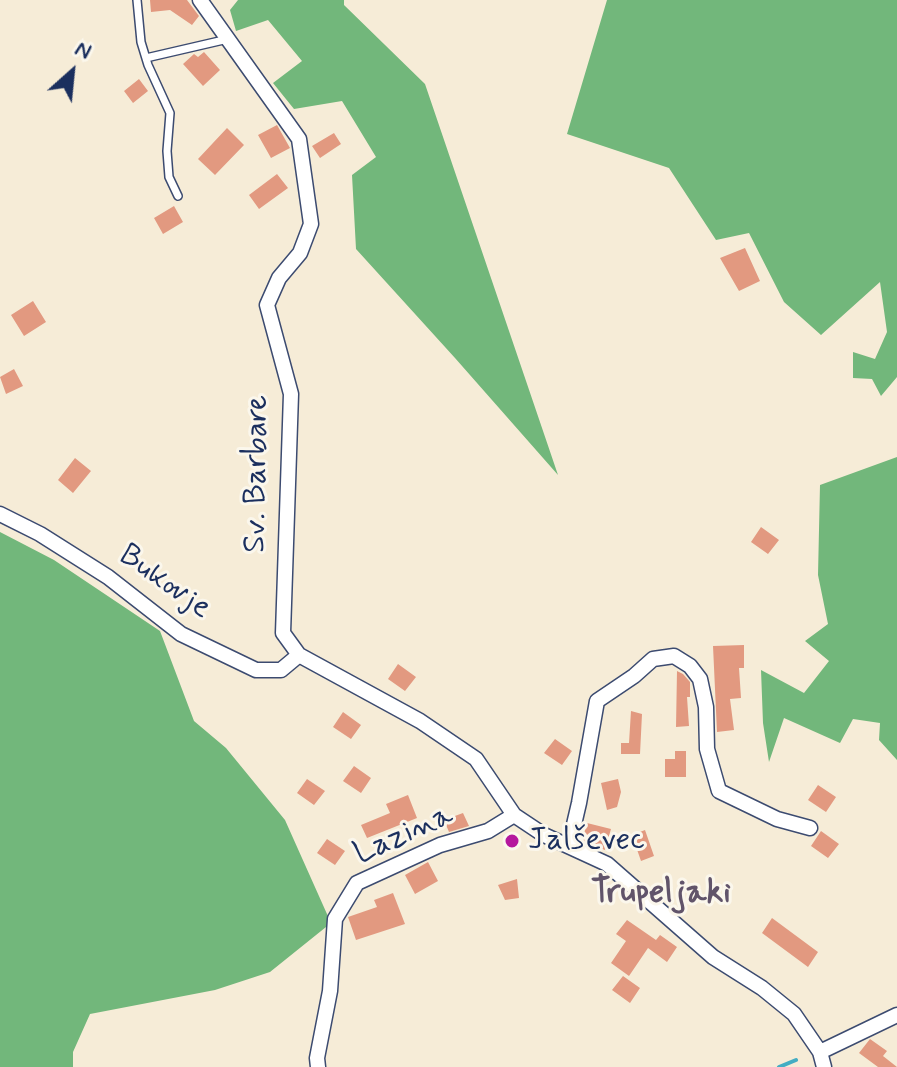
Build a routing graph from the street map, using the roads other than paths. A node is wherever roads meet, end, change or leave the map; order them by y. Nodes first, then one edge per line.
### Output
1 (137, 0) edge
2 (200, 0) edge
3 (228, 39) junction
4 (146, 58) junction
5 (178, 196) dead end
6 (0, 514) edge
7 (299, 655) junction
8 (514, 815) junction
9 (810, 828) dead end
10 (569, 846) junction
11 (897, 1015) edge
12 (822, 1060) edge
13 (318, 1067) edge

1 - 4 lane
2 - 3 street, Sv. Barbare
3 - 4 lane
3 - 7 street, Sv. Barbare
4 - 5 lane
6 - 7 street, Bukovje
7 - 8 street
8 - 10 street
8 - 13 street, Lazina
9 - 10 street
10 - 12 street
11 - 12 street

